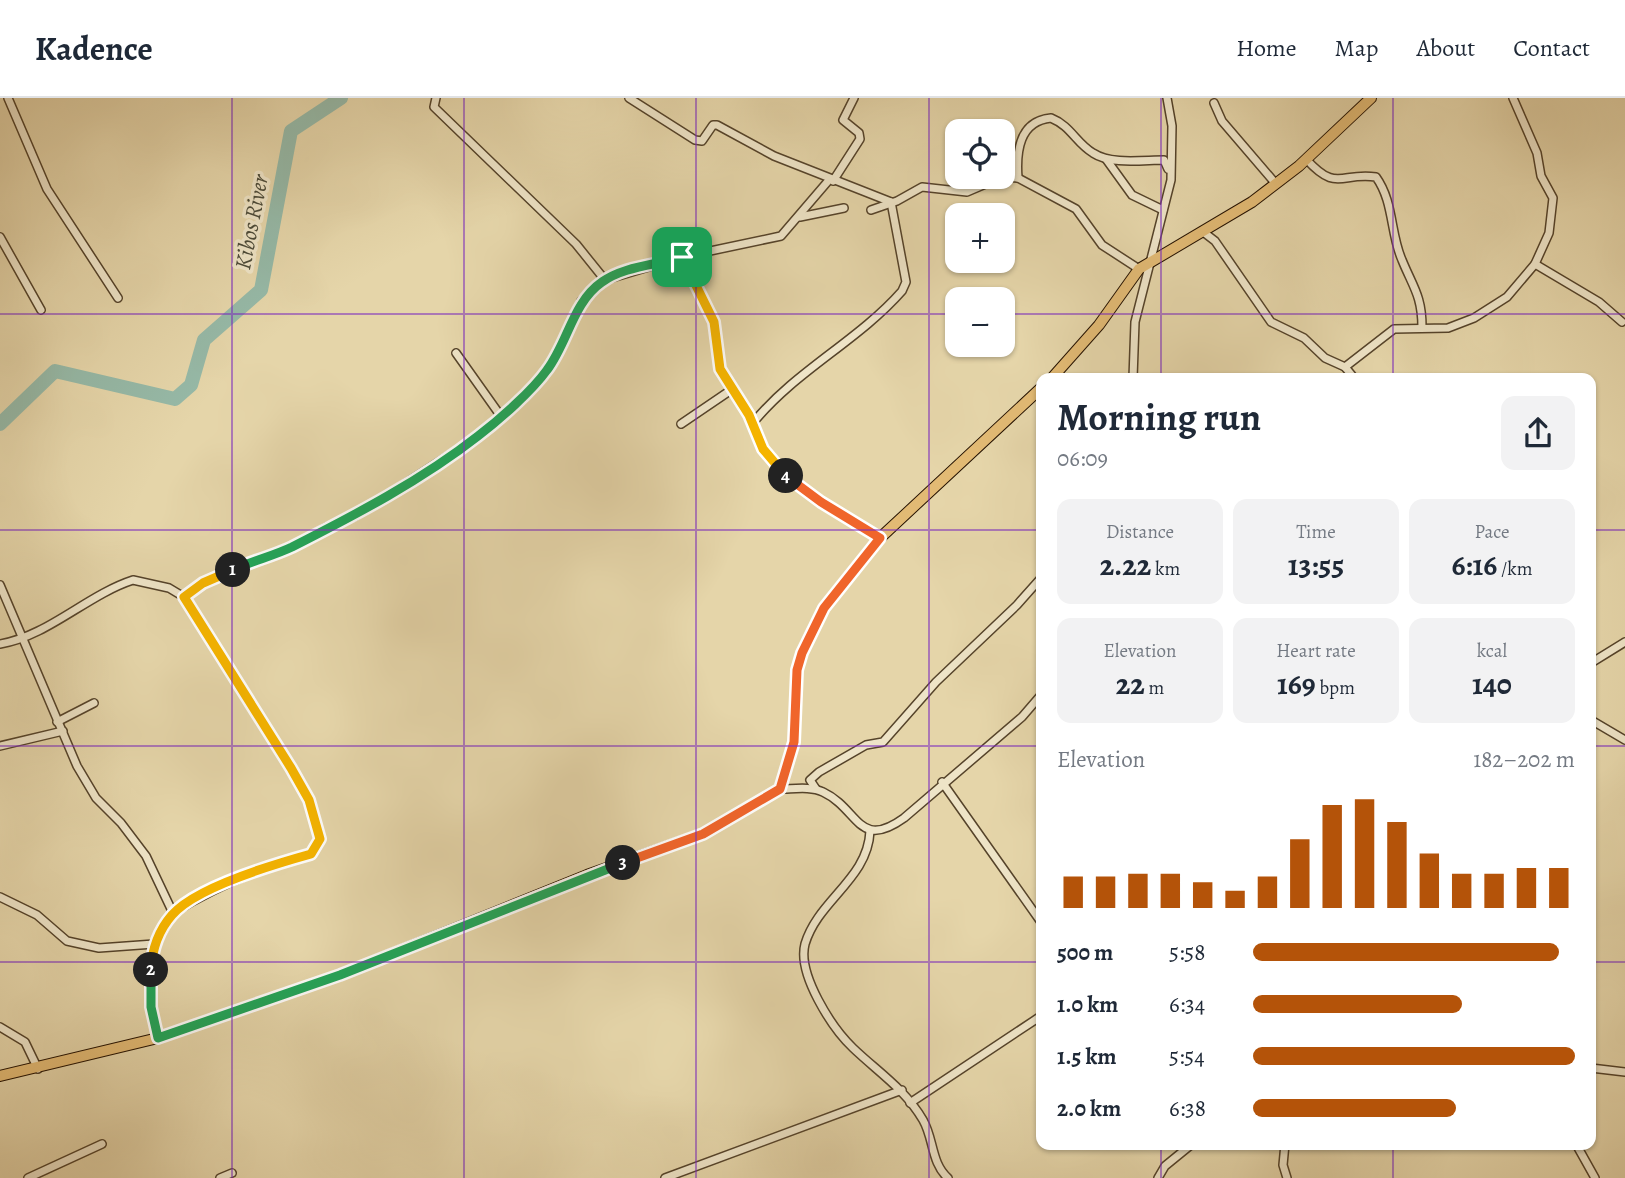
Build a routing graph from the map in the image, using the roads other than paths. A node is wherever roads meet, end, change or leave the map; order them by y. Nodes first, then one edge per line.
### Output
1 (8, 98) edge
2 (436, 98) edge
3 (629, 98) edge
4 (854, 98) edge
5 (1167, 98) edge
6 (1371, 98) edge
7 (1513, 98) edge
8 (1214, 103) dead end
9 (1106, 159) junction
10 (1306, 159) junction
11 (1171, 174) junction
12 (1015, 178) edge
13 (1018, 178) junction
14 (831, 181) junction
15 (1276, 184) junction
16 (974, 189) edge
17 (891, 202) junction
18 (844, 208) dead end
19 (871, 210) dead end
20 (1163, 210) junction
21 (800, 217) junction
22 (1202, 231) junction
23 (0, 237) edge
24 (682, 257) junction
25 (1152, 262) junction
26 (1535, 264) junction
27 (1139, 269) junction
28 (605, 280) junction
29 (118, 298) dead end
30 (41, 310) dead end
31 (1622, 322) dead end
32 (1422, 327) junction
33 (456, 353) dead end
34 (1345, 367) junction
35 (1056, 373) edge
36 (1133, 373) edge
37 (1350, 373) edge
38 (731, 390) junction
39 (1036, 393) edge
40 (500, 415) junction
41 (753, 423) junction
42 (681, 424) dead end
43 (880, 538) junction
44 (0, 584) edge
45 (1036, 584) edge
46 (184, 597) junction
47 (23, 640) junction
48 (1625, 642) edge
49 (0, 644) edge
50 (1596, 660) edge
51 (1036, 701) edge
52 (94, 703) dead end
53 (57, 722) junction
54 (1596, 723) edge
55 (63, 731) junction
56 (1625, 740) edge
57 (0, 746) edge
58 (943, 782) junction
59 (780, 789) junction
60 (816, 789) junction
61 (870, 831) junction
62 (0, 897) edge
63 (173, 913) junction
64 (1036, 915) edge
65 (155, 944) junction
66 (1036, 1019) edge
67 (0, 1027) edge
68 (158, 1038) junction
69 (38, 1069) junction
70 (1596, 1069) edge
71 (1625, 1072) edge
72 (0, 1076) edge
73 (902, 1090) junction
74 (910, 1103) junction
75 (102, 1144) dead end
76 (1185, 1150) edge
77 (1284, 1150) edge
78 (1579, 1150) edge
79 (232, 1174) dead end
80 (28, 1178) edge
81 (220, 1178) edge
82 (665, 1178) edge
83 (948, 1178) edge
84 (1158, 1178) edge
85 (1287, 1178) edge
86 (1595, 1178) edge

1 - 29 street
2 - 28 street
3 - 14 street
4 - 14 street
5 - 11 street
6 - 10 main road
7 - 26 street
8 - 15 street
9 - 11 street
9 - 13 street
9 - 20 street
10 - 15 main road
10 - 32 street
11 - 20 street
12 - 13 street
13 - 27 street
14 - 17 street
14 - 21 street
15 - 22 main road
16 - 17 street
17 - 19 street
17 - 41 street
18 - 21 street
20 - 25 street
21 - 24 street
22 - 25 main road
22 - 34 street
23 - 30 street
24 - 28 street
24 - 38 street
25 - 27 main road
25 - 36 street
26 - 31 street
26 - 32 street
27 - 35 main road
28 - 40 street
32 - 34 street
33 - 40 street
34 - 37 street
38 - 41 street
38 - 42 street
39 - 43 main road
40 - 46 street
41 - 43 street
43 - 59 main road
44 - 47 street
45 - 60 street
46 - 47 street
46 - 63 street
47 - 49 street
47 - 53 street
48 - 50 street
51 - 58 street
52 - 53 street
53 - 55 street
54 - 56 street
55 - 57 street
55 - 63 street
58 - 61 street
58 - 64 street
59 - 60 street
59 - 68 main road
60 - 61 street
61 - 73 street
62 - 65 street
63 - 65 street
65 - 68 street
66 - 74 street
67 - 69 street
68 - 69 main road
69 - 72 main road
70 - 71 street
73 - 74 street
73 - 82 street
74 - 83 street
75 - 80 street
76 - 84 street
77 - 85 street
78 - 86 street
79 - 81 street

